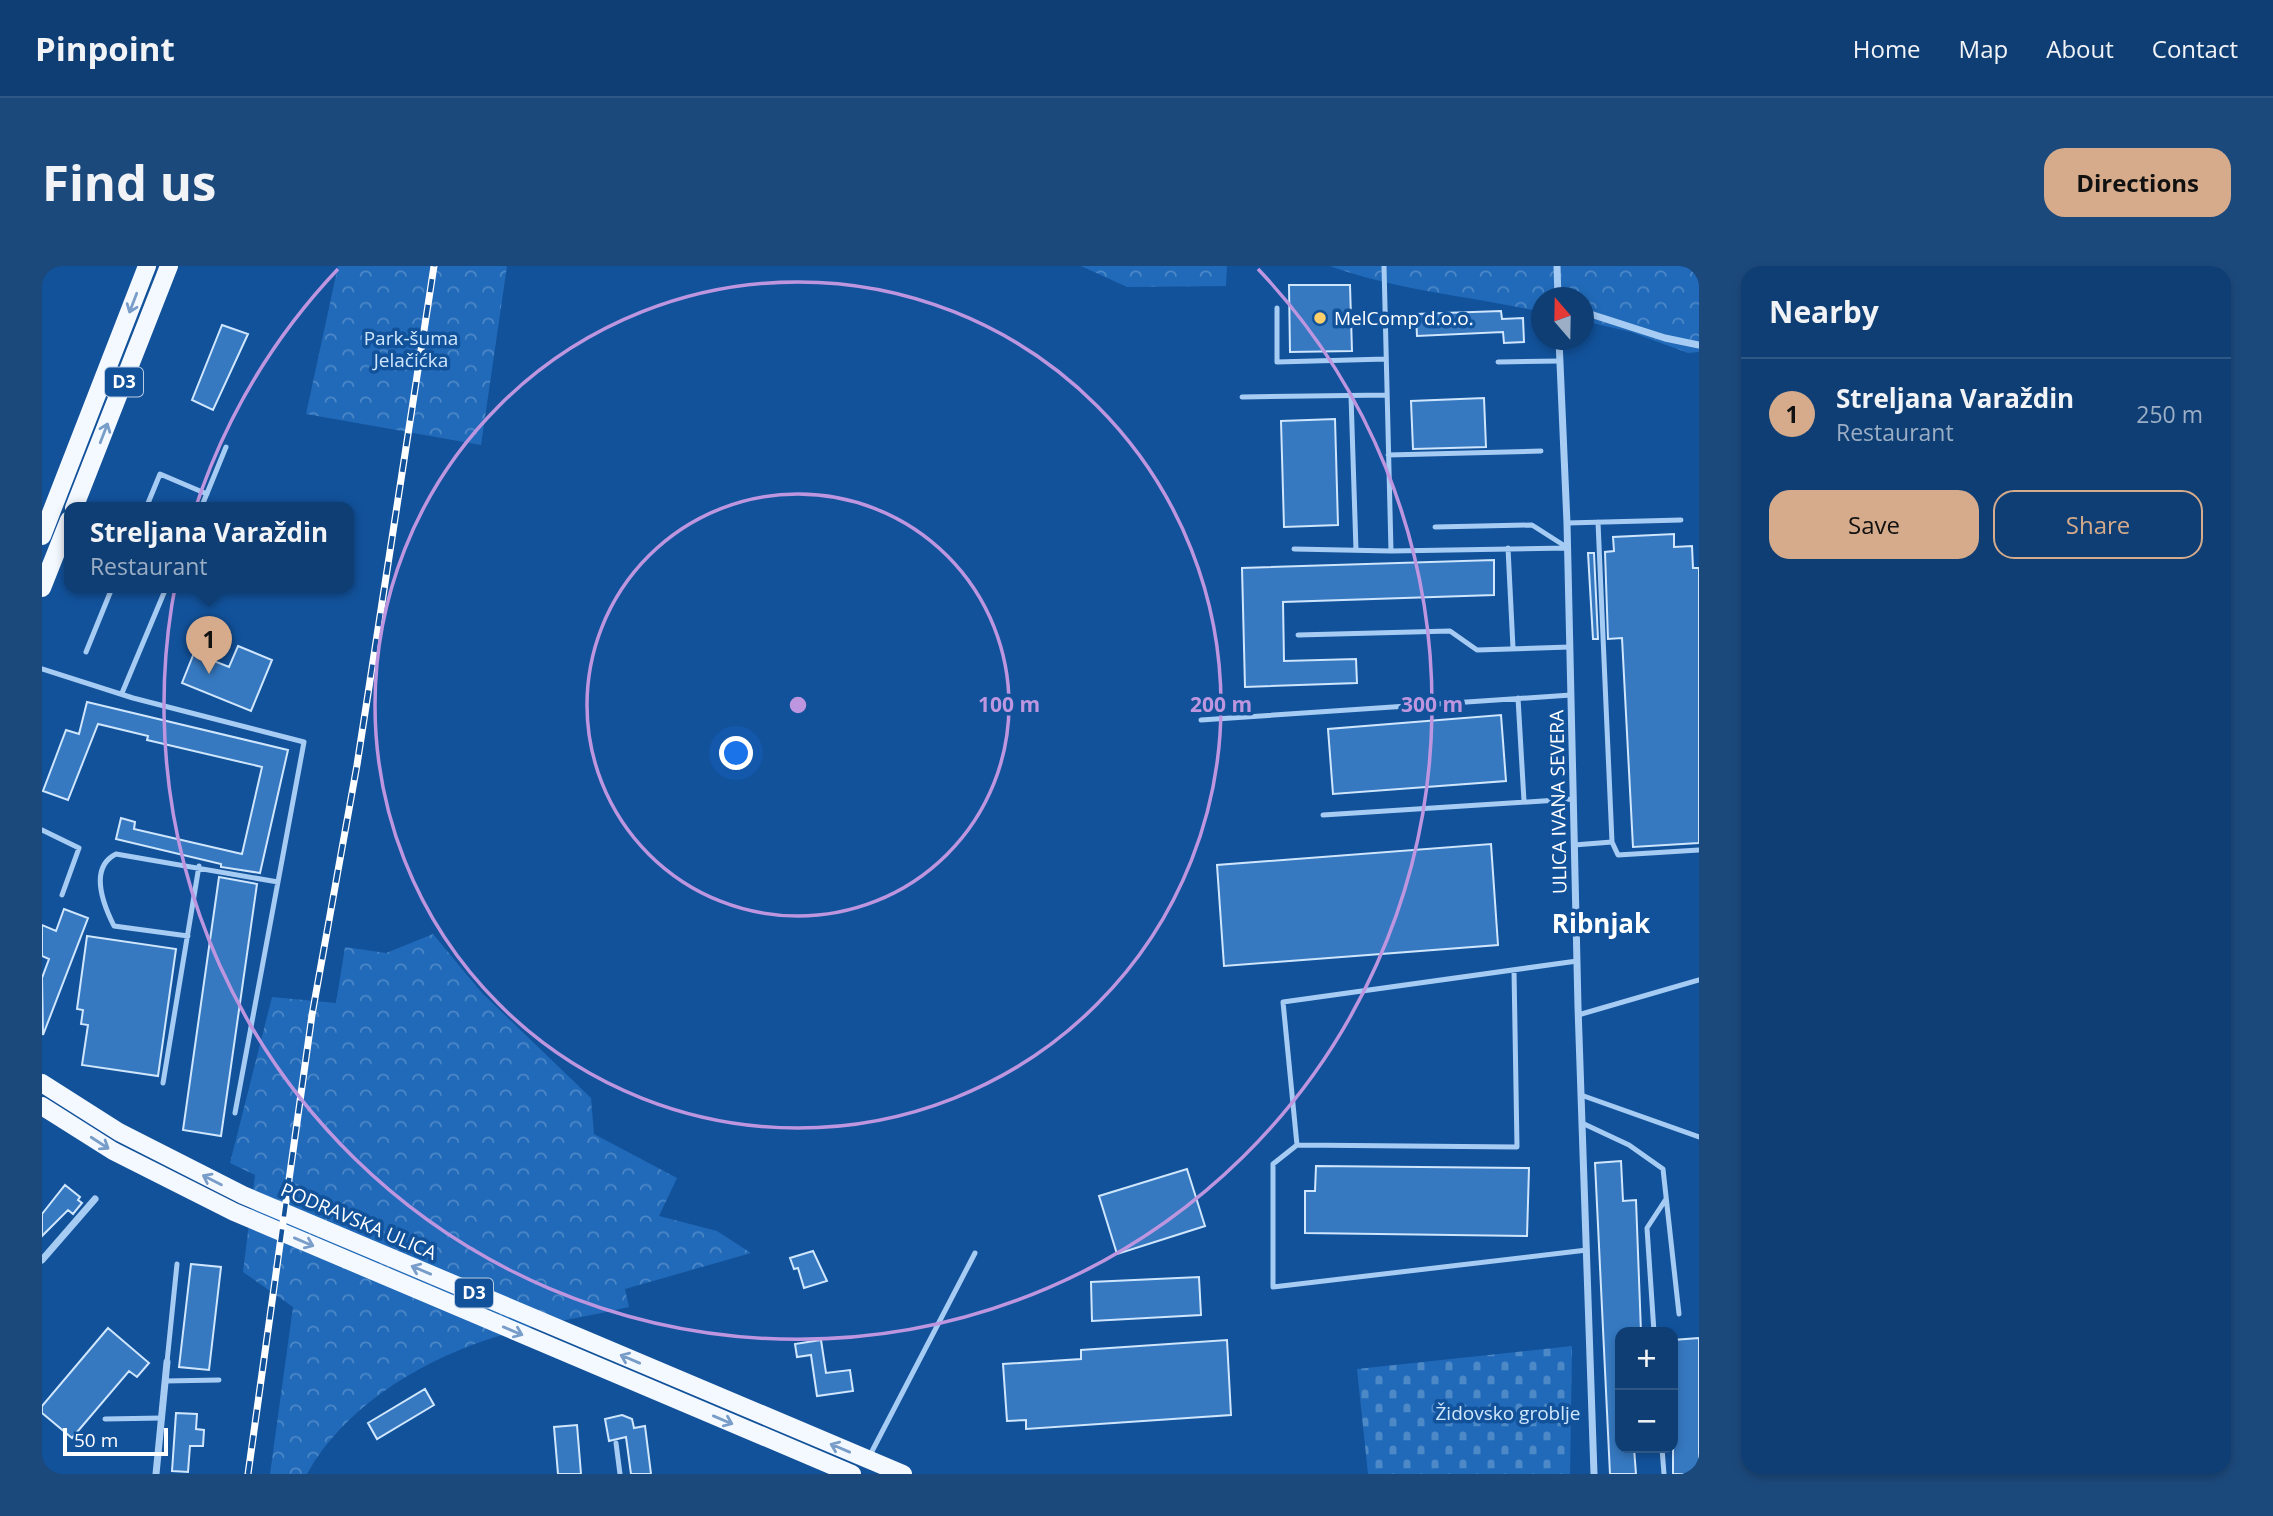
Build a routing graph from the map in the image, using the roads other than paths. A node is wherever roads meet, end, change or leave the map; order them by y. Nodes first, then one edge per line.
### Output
1 (147, 266) edge
2 (169, 266) edge
3 (1384, 266) edge
4 (1557, 266) edge
5 (1558, 287) edge
6 (1277, 308) dead end
7 (1594, 315) edge
8 (1699, 345) edge
9 (1559, 350) edge
10 (1386, 359) junction
11 (1559, 361) junction
12 (1498, 362) dead end
13 (1387, 395) junction
14 (1352, 396) junction
15 (1242, 397) dead end
16 (226, 447) dead end
17 (1541, 452) dead end
18 (1388, 456) junction
19 (206, 494) junction
20 (76, 502) edge
21 (148, 502) edge
22 (203, 502) edge
23 (1681, 520) dead end
24 (1598, 522) junction
25 (1567, 523) junction
26 (1435, 527) dead end
27 (64, 533) edge
28 (42, 536) edge
29 (1508, 548) junction
30 (1568, 548) junction
31 (1294, 549) dead end
32 (1356, 550) junction
33 (1391, 551) junction
34 (42, 588) edge
35 (110, 593) edge
36 (164, 593) edge
37 (1298, 635) dead end
38 (1570, 647) junction
39 (1513, 648) junction
40 (86, 652) dead end
41 (42, 669) edge
42 (122, 693) junction
43 (1571, 695) junction
44 (1518, 698) junction
45 (1201, 720) dead end
46 (1573, 799) junction
47 (1524, 801) junction
48 (1323, 815) dead end
49 (42, 830) edge
50 (1612, 842) junction
51 (1574, 845) junction
52 (1699, 850) edge
53 (199, 866) junction
54 (278, 882) junction
55 (62, 895) dead end
56 (188, 936) junction
57 (1577, 961) junction
58 (1514, 970) junction
59 (1699, 980) edge
60 (1578, 1015) junction
61 (42, 1083) edge
62 (163, 1083) dead end
63 (1581, 1095) junction
64 (42, 1106) edge
65 (235, 1113) dead end
66 (1582, 1123) junction
67 (1699, 1137) edge
68 (1297, 1145) junction
69 (95, 1199) dead end
70 (1666, 1199) junction
71 (1587, 1250) junction
72 (975, 1253) dead end
73 (42, 1260) edge
74 (177, 1264) dead end
75 (1679, 1314) dead end
76 (1654, 1327) edge
77 (167, 1362) joint
78 (219, 1380) dead end
79 (165, 1381) junction
80 (162, 1418) junction
81 (105, 1419) dead end
82 (615, 1444) dead end
83 (1662, 1453) edge
84 (868, 1460) junction
85 (156, 1474) edge
86 (620, 1474) edge
87 (852, 1474) edge
88 (903, 1474) edge
89 (1594, 1474) edge
90 (1664, 1474) edge

1 -> 28 main road, D3
20 -> 2 main road, D3
3 - 10 lane
4 - 5 street
6 - 10 lane
7 - 8 street
9 - 11 street, ULICA IVANA SEVERA
10 - 13 lane
11 - 12 lane
11 - 25 street, ULICA IVANA SEVERA
13 - 14 lane
13 - 18 lane
14 - 15 lane
14 - 32 lane
16 - 19 lane
17 - 18 lane
18 - 33 lane
19 - 21 lane
19 - 22 lane
23 - 24 lane
24 - 25 lane
24 - 50 lane
25 - 30 street, ULICA IVANA SEVERA
26 - 30 lane
27 - 34 main road
29 - 30 lane
29 - 33 lane
29 - 39 lane
30 - 38 street, ULICA IVANA SEVERA
31 - 32 lane
32 - 33 lane
35 - 40 lane
36 - 42 lane
37 - 39 lane
38 - 39 lane
38 - 43 street, ULICA IVANA SEVERA
41 - 42 lane
42 - 54 lane
43 - 44 lane
43 - 46 street, ULICA IVANA SEVERA
44 - 45 lane
44 - 47 lane
46 - 47 lane
46 - 51 street, ULICA IVANA SEVERA
47 - 48 lane
49 - 55 lane
50 - 51 lane
50 - 52 lane
51 - 57 street, ULICA IVANA SEVERA
53 - 54 lane
53 - 56 lane
53 - 56 lane
54 - 65 lane
56 - 62 lane
57 - 58 lane
57 - 60 street, ULICA IVANA SEVERA
58 - 68 lane
58 - 68 lane
59 - 60 lane
60 - 63 street, ULICA IVANA SEVERA
84 -> 61 main road, PODRAVSKA ULICA / D3
63 - 66 street, ULICA IVANA SEVERA
63 - 67 lane
64 -> 87 main road, D3
66 - 70 lane
66 - 71 street, ULICA IVANA SEVERA
68 - 71 lane
69 - 73 street
70 - 75 lane
70 - 76 lane
71 - 89 street, ULICA IVANA SEVERA
72 - 84 lane
74 - 77 lane
77 - 79 street
78 - 79 lane
79 - 80 street
80 - 81 lane
80 - 85 street
82 - 86 lane
83 - 90 lane
84 - 88 main road, PODRAVSKA ULICA / D3

